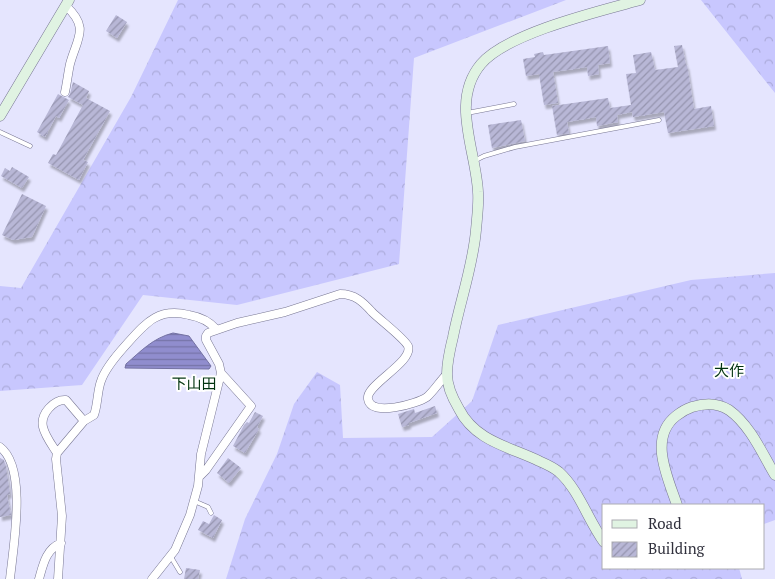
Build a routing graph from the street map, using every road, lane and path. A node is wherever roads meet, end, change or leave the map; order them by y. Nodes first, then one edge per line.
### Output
1 (640, 0) edge
2 (67, 3) edge
3 (65, 92) dead end
4 (514, 104) dead end
5 (466, 113) junction
6 (0, 116) edge
7 (659, 120) dead end
8 (0, 132) edge
9 (30, 146) dead end
10 (474, 162) junction
11 (216, 329) junction
12 (221, 373) junction
13 (447, 374) junction
14 (84, 421) junction
15 (0, 447) edge
16 (57, 452) junction
17 (775, 475) edge
18 (199, 477) junction
19 (194, 501) junction
20 (676, 504) edge
21 (211, 513) dead end
22 (602, 539) edge
23 (61, 543) junction
24 (171, 556) junction
25 (180, 572) dead end
26 (10, 579) edge
27 (39, 579) edge
28 (58, 579) edge
29 (152, 579) edge

1 - 5 street
2 - 3 street
2 - 6 street
4 - 5 lane
5 - 10 street
7 - 10 lane
8 - 9 lane
10 - 13 street
11 - 12 street
11 - 13 street
11 - 14 street
12 - 18 street
12 - 18 street
13 - 22 street
14 - 16 street
14 - 16 street
15 - 26 street
16 - 23 street
17 - 20 street
18 - 19 street
19 - 21 lane
19 - 24 street
23 - 27 street
23 - 28 street
24 - 25 lane
24 - 29 street

